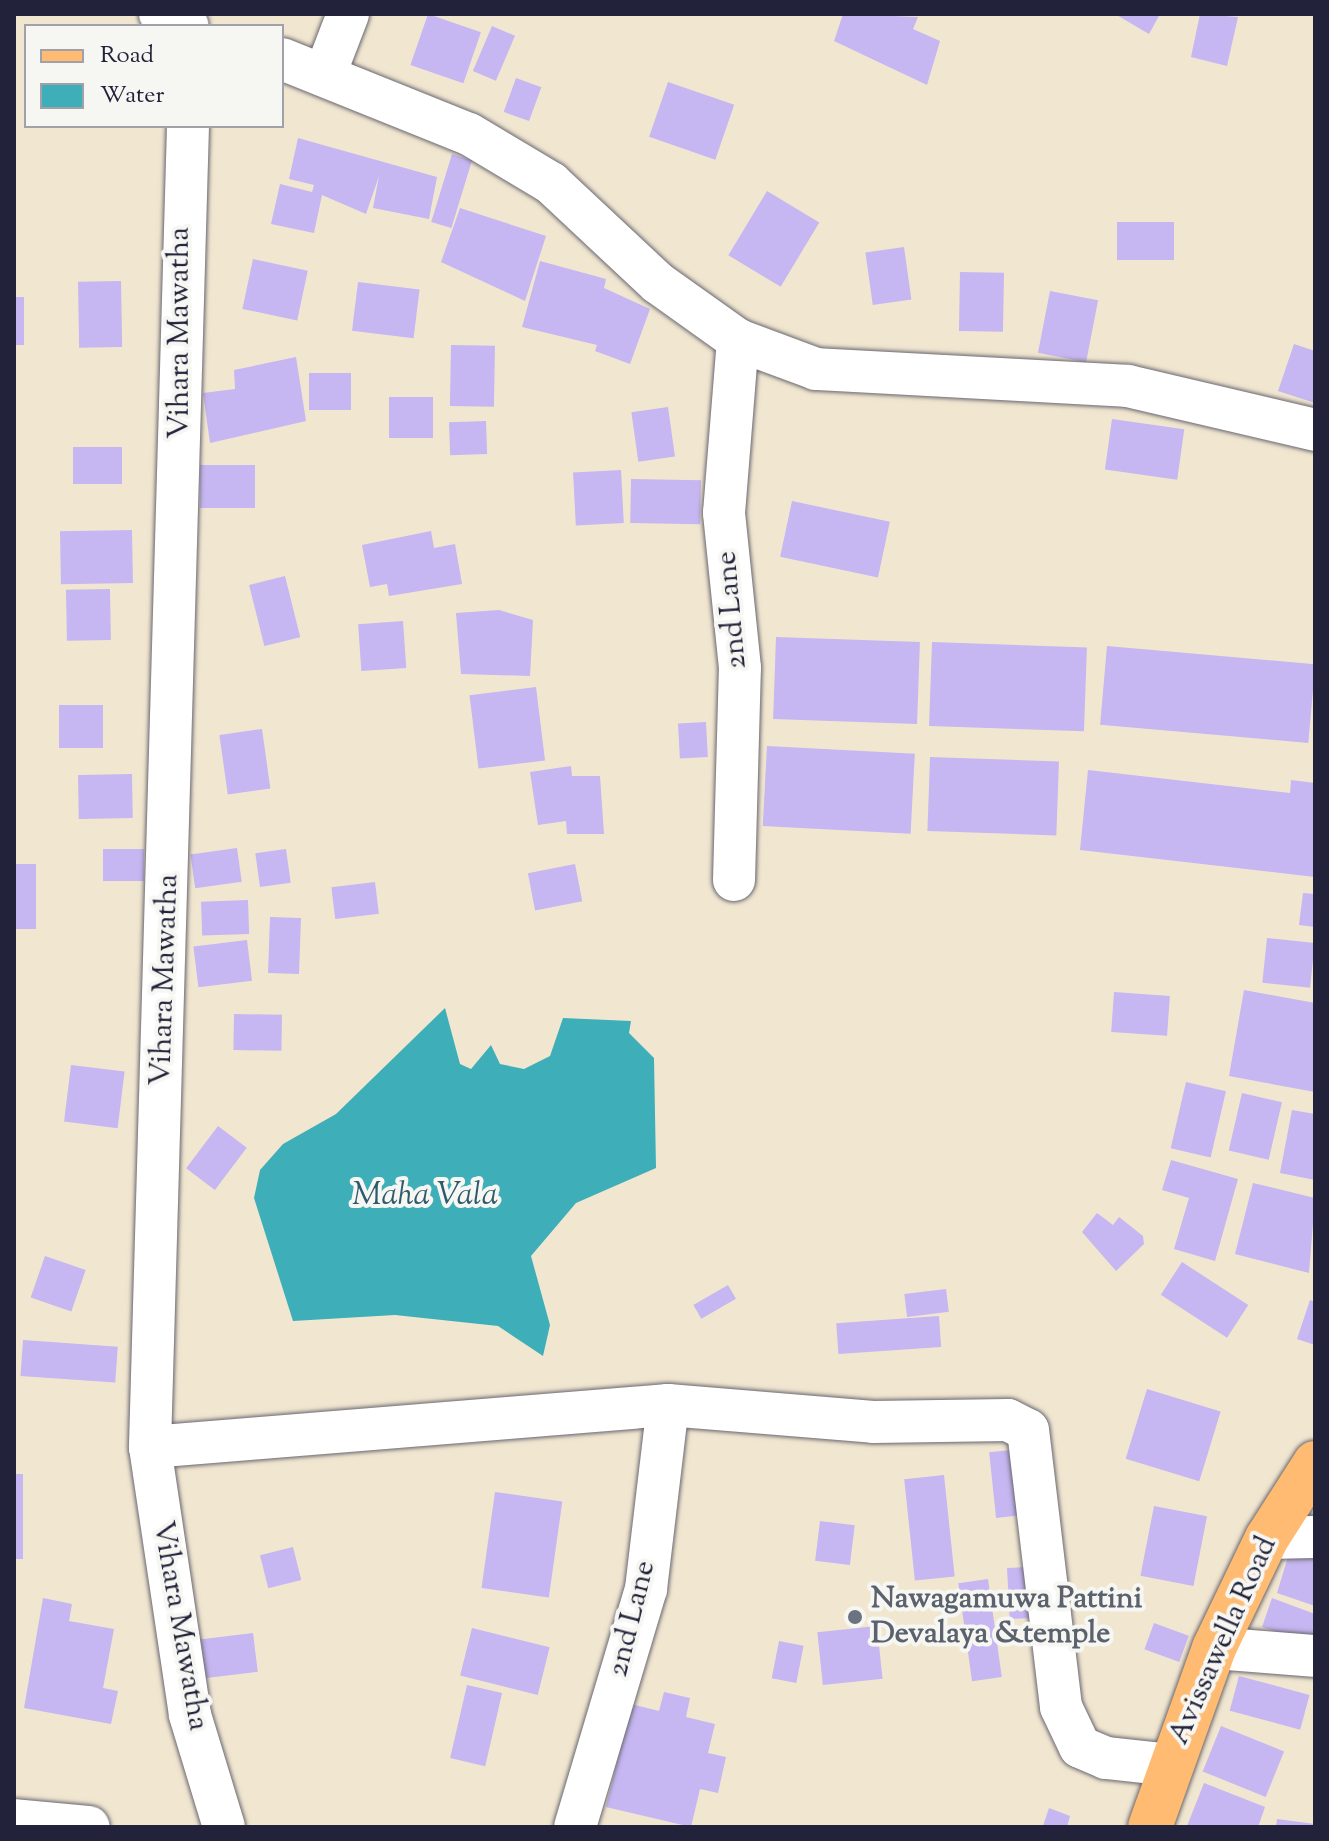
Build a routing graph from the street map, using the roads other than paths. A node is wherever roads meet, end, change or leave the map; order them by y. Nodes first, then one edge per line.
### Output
1 (160, 14) edge
2 (348, 14) edge
3 (183, 24) edge
4 (284, 60) edge
5 (325, 74) junction
6 (188, 128) edge
7 (738, 340) junction
8 (1315, 430) edge
9 (734, 880) dead end
10 (668, 1405) junction
11 (150, 1447) junction
12 (1315, 1463) edge
13 (1315, 1537) edge
14 (1267, 1538) junction
15 (1214, 1648) junction
16 (1315, 1656) edge
17 (1170, 1765) junction
18 (27, 1823) edge
19 (89, 1827) edge
20 (224, 1827) edge
21 (575, 1827) edge
22 (1150, 1827) edge

1 - 3 street
2 - 5 street
4 - 5 street
5 - 7 street
6 - 11 street, Vihara Mawatha
7 - 8 street
7 - 9 street, 2nd Lane
10 - 11 street
10 - 17 street
10 - 21 street, 2nd Lane
11 - 20 street, Vihara Mawatha
12 - 14 main road, Avissawella Road
13 - 14 street
14 - 15 main road, Avissawella Road
15 - 16 street
15 - 17 main road, Avissawella Road
17 - 22 main road, Avissawella Road
18 - 19 street

